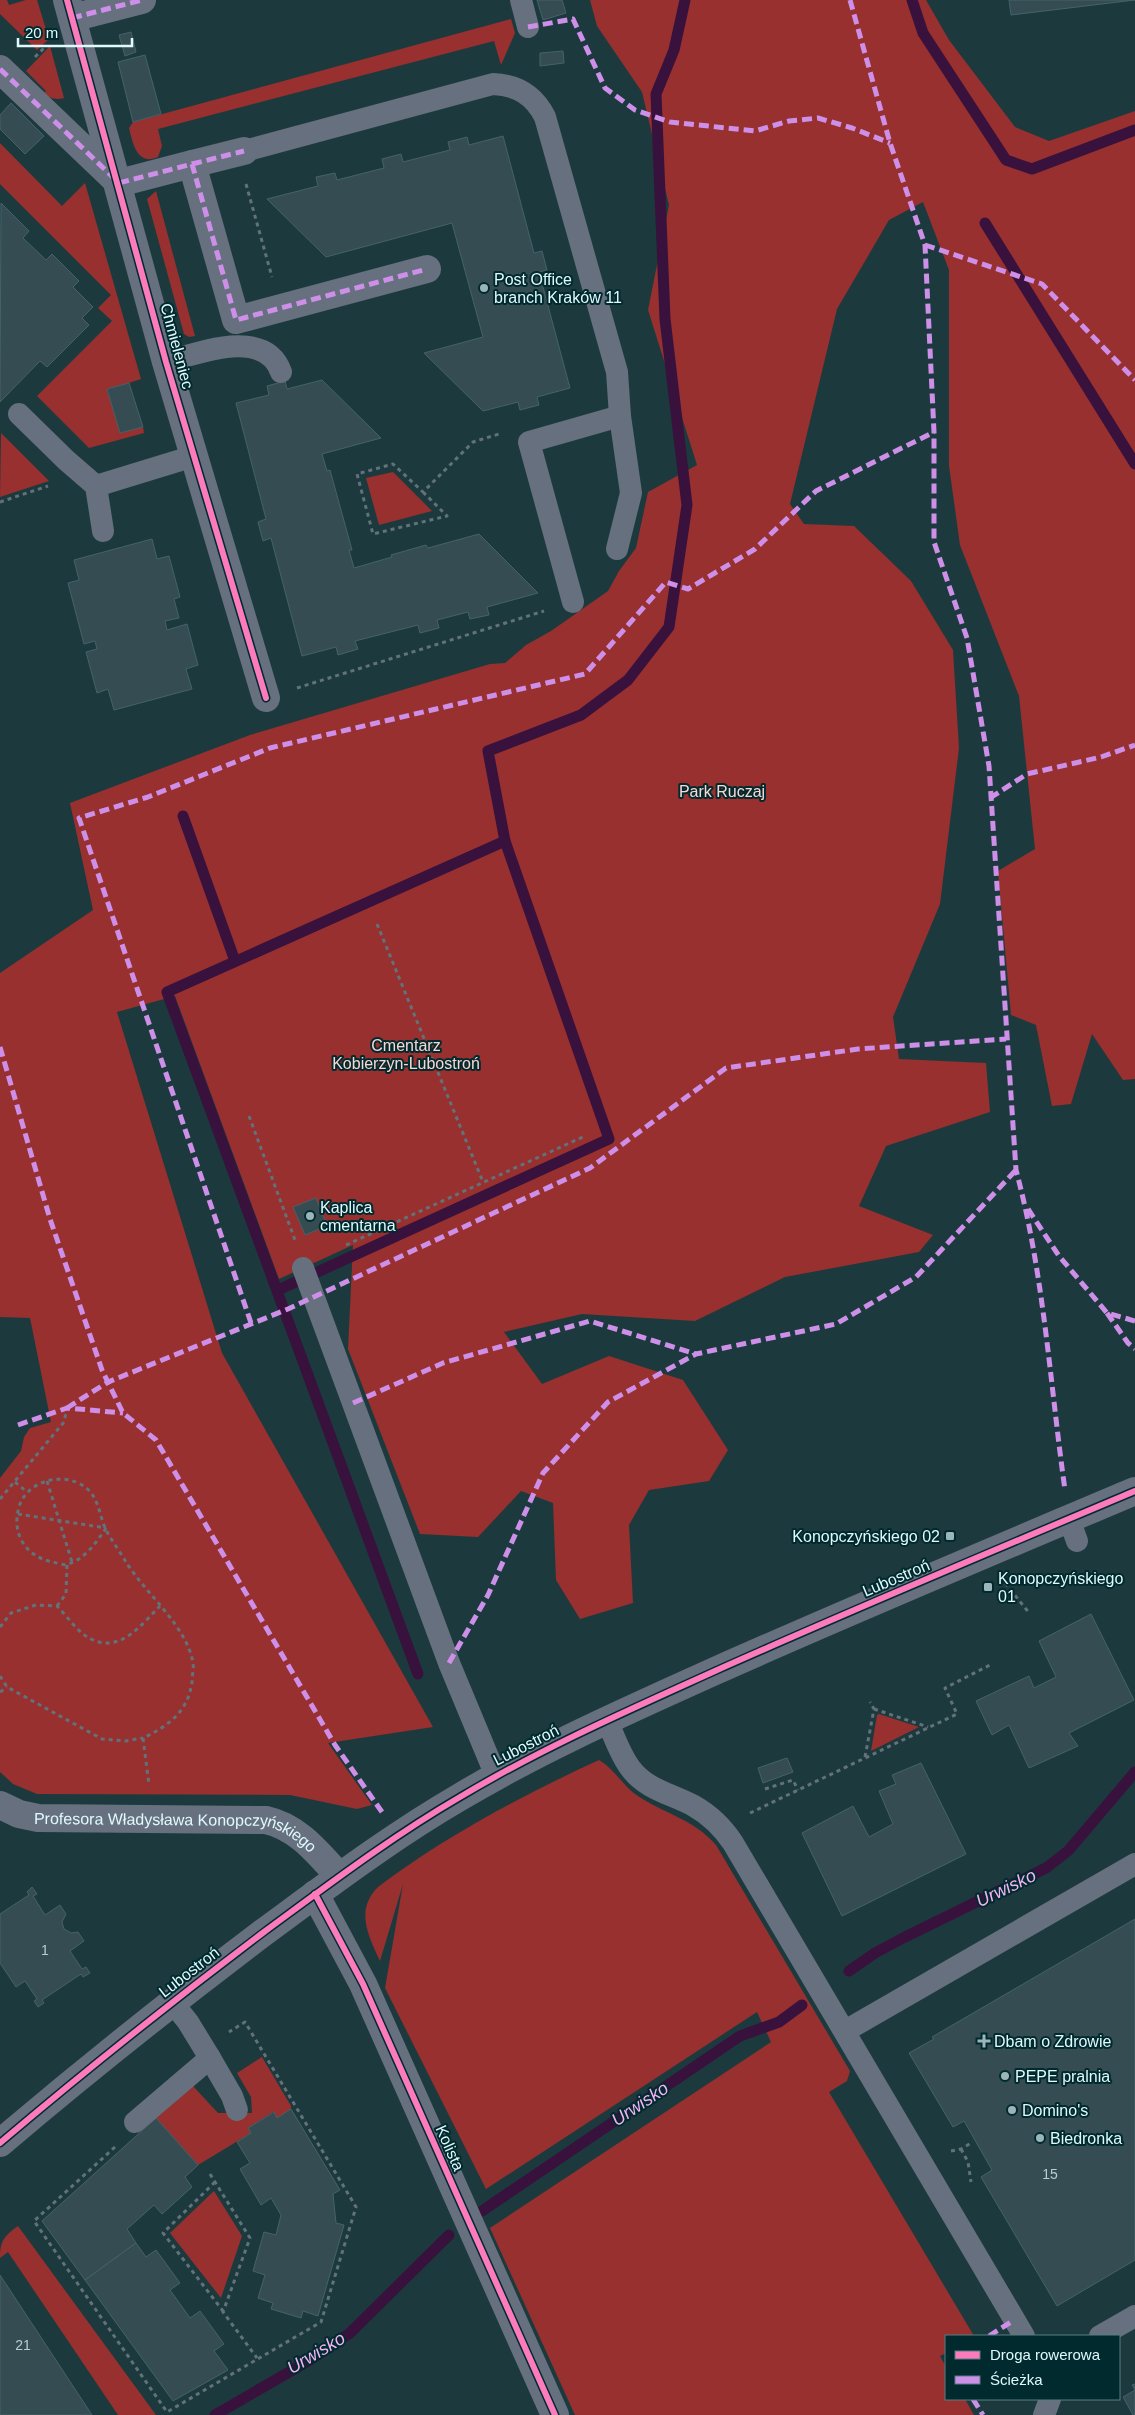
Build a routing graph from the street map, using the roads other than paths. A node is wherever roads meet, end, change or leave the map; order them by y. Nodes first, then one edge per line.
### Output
1 (142, 0) edge
2 (521, 0) edge
3 (70, 9) edge
4 (528, 27) dead end
5 (0, 68) edge
6 (244, 150) joint
7 (192, 164) junction
8 (119, 183) junction
9 (427, 269) dead end
10 (166, 362) junction
11 (281, 372) dead end
12 (19, 414) dead end
13 (620, 416) junction
14 (194, 456) junction
15 (96, 486) junction
16 (103, 531) dead end
17 (617, 549) dead end
18 (574, 602) road end
19 (266, 698) road end
20 (300, 1257) road end
21 (1135, 1491) edge
22 (607, 1720) junction
23 (496, 1776) junction
24 (1, 1806) edge
25 (1135, 1864) edge
26 (339, 1876) junction
27 (315, 1894) junction
28 (172, 2002) junction
29 (845, 2031) junction
30 (210, 2058) junction
31 (237, 2110) dead end
32 (135, 2122) road end
33 (0, 2143) edge
34 (1135, 2316) edge
35 (1023, 2335) edge
36 (1102, 2335) edge
37 (1050, 2400) edge
38 (556, 2415) edge
39 (1044, 2415) edge

1 - 3 street, Chmieleniec
2 - 4 lane
3 - 8 street, Chmieleniec
5 - 8 street
6 - 7 street
6 - 13 lane
7 - 8 street
7 - 9 street
8 - 10 street, Chmieleniec
10 - 11 lane
10 - 14 street, Chmieleniec
12 - 15 lane
13 - 17 lane
13 - 18 lane
14 - 15 lane
14 - 19 street, Chmieleniec
15 - 16 lane
20 - 23 lane
21 - 22 street, Lubostroń
22 - 23 street, Lubostroń
22 - 29 lane
23 - 26 street, Lubostroń
24 - 26 street, Profesora Władysława Konopczyńskiego
25 - 29 lane
26 - 27 street, Lubostroń
27 - 28 street, Lubostroń
27 - 38 street, Kolista
28 - 30 lane
28 - 33 street, Lubostroń
29 - 35 lane
30 - 31 lane
30 - 32 lane
34 - 36 lane
37 - 39 lane

